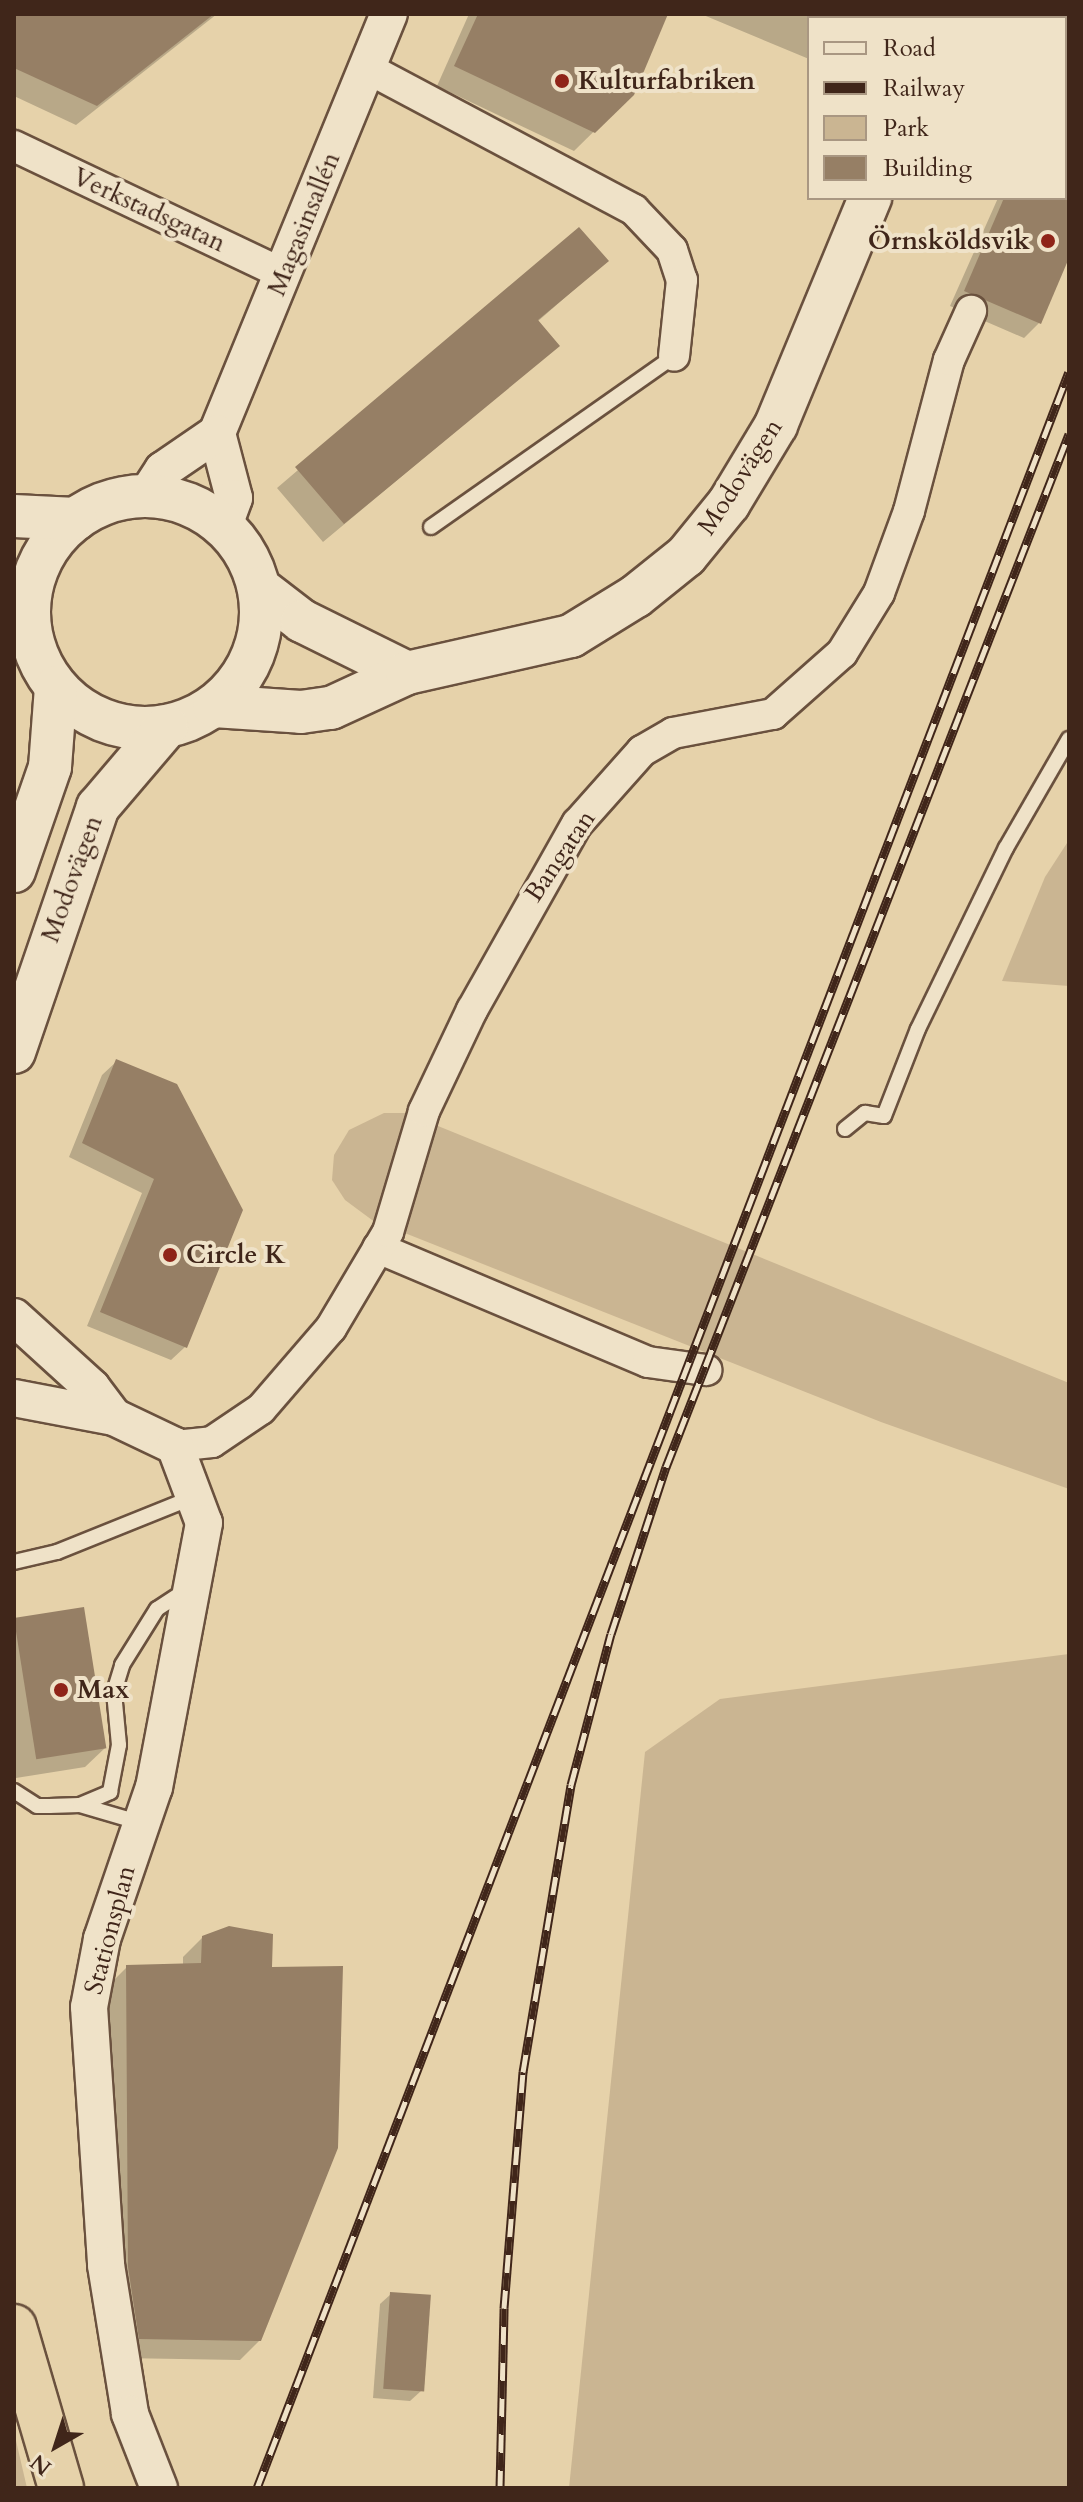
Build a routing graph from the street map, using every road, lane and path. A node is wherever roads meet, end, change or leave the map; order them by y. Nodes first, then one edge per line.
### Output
1 (389, 14) edge
2 (367, 68) junction
3 (14, 146) edge
4 (869, 200) edge
5 (284, 274) junction
6 (971, 311) dead end
7 (674, 356) joint
8 (217, 433) junction
9 (146, 496) junction
10 (14, 516) edge
11 (76, 519) junction
12 (224, 526) junction
13 (431, 527) dead end
14 (259, 588) junction
15 (22, 602) edge
16 (407, 673) junction
17 (56, 687) junction
18 (214, 706) junction
19 (167, 726) junction
20 (1069, 739) edge
21 (14, 871) edge
22 (14, 1052) edge
23 (845, 1129) dead end
24 (378, 1248) junction
25 (14, 1317) edge
26 (706, 1370) dead end
27 (14, 1398) edge
28 (114, 1417) junction
29 (175, 1446) junction
30 (195, 1497) junction
31 (14, 1562) edge
32 (194, 1586) junction
33 (14, 1791) edge
34 (80, 1805) junction
35 (142, 1823) junction
36 (14, 2327) edge
37 (61, 2488) edge
38 (159, 2488) edge

1 - 2 street, Magasinsallén
2 - 5 street, Magasinsallén
2 - 7 street
3 - 5 street, Verkstadsgatan
4 - 16 main road, Modovägen
5 - 8 street, Magasinsallén
6 - 24 street, Bangatan
7 - 13 lane
8 - 9 street
8 - 12 street
9 - 11 main road
9 - 12 main road
10 - 11 main road
11 - 15 main road
12 - 14 main road
14 - 16 main road
14 - 18 main road
15 - 17 main road
16 - 18 main road, Modovägen
17 - 19 main road
17 - 21 main road
18 - 19 main road
19 - 22 main road, Modovägen
20 - 23 lane
24 - 26 street
24 - 29 street, Bangatan
25 - 28 street
27 - 28 street
28 - 29 street
29 - 30 street, Stationsplan
30 - 31 lane
30 - 32 street, Stationsplan
32 - 34 lane
32 - 35 street, Stationsplan
33 - 34 lane
34 - 35 lane
35 - 38 street, Stationsplan
36 - 37 highway

